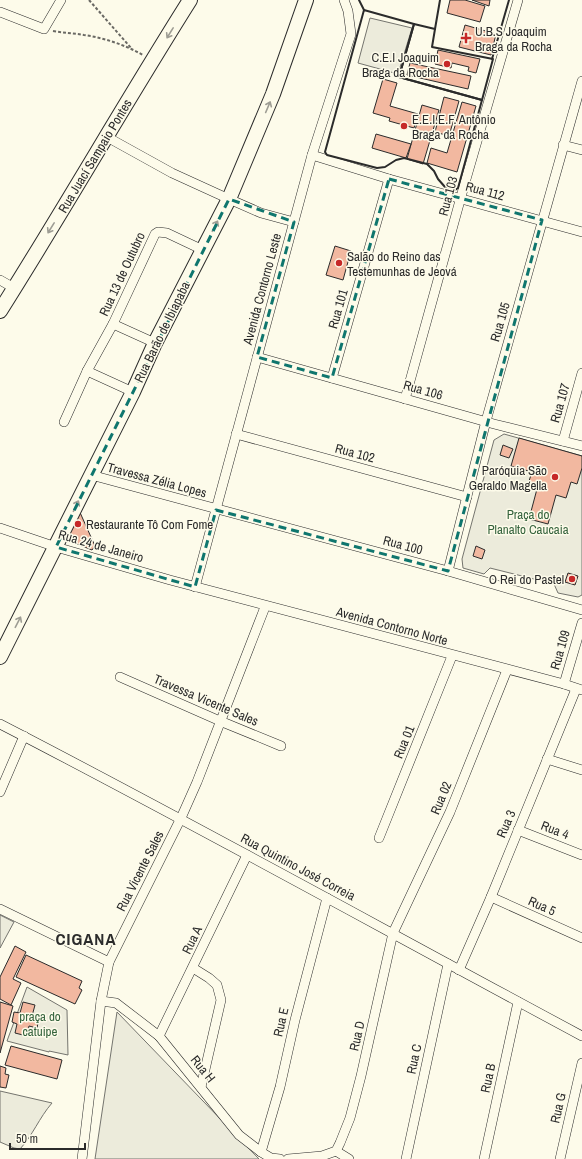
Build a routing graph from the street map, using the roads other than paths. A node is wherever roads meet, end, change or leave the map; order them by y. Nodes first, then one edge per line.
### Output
1 (61, 0) edge
2 (190, 0) edge
3 (306, 0) edge
4 (344, 0) edge
5 (518, 0) edge
6 (0, 12) edge
7 (582, 81) edge
8 (107, 137) junction
9 (564, 145) junction
10 (582, 150) edge
11 (312, 155) junction
12 (389, 179) junction
13 (461, 198) junction
14 (229, 199) junction
15 (542, 220) junction
16 (294, 222) junction
17 (582, 232) edge
18 (203, 250) junction
19 (0, 280) edge
20 (14, 288) junction
21 (0, 311) edge
22 (113, 324) junction
23 (155, 343) junction
24 (257, 357) junction
25 (87, 371) junction
26 (582, 373) edge
27 (332, 378) junction
28 (133, 392) junction
29 (405, 399) junction
30 (486, 421) junction
31 (64, 422) dead end
32 (236, 434) junction
33 (563, 441) junction
34 (582, 446) edge
35 (91, 475) junction
36 (467, 497) junction
37 (216, 510) junction
38 (0, 528) edge
39 (56, 547) junction
40 (448, 570) junction
41 (195, 587) junction
42 (265, 607) junction
43 (582, 610) edge
44 (582, 623) edge
45 (452, 656) junction
46 (0, 657) edge
47 (507, 670) junction
48 (120, 677) dead end
49 (564, 684) junction
50 (579, 689) edge
51 (220, 721) junction
52 (0, 724) edge
53 (24, 736) junction
54 (281, 746) dead end
55 (547, 759) junction
56 (582, 770) edge
57 (0, 792) edge
58 (181, 818) junction
59 (518, 830) junction
60 (379, 838) dead end
61 (582, 855) edge
62 (247, 856) junction
63 (491, 897) junction
64 (327, 898) junction
65 (0, 909) edge
66 (393, 933) junction
67 (582, 938) edge
68 (109, 962) junction
69 (448, 964) junction
70 (193, 968) junction
71 (459, 970) junction
72 (101, 1001) junction
73 (518, 1002) junction
74 (159, 1036) junction
75 (582, 1036) edge
76 (582, 1064) edge
77 (201, 1087) junction
78 (338, 1147) junction
79 (260, 1152) junction
80 (82, 1159) edge
81 (280, 1159) edge
82 (288, 1159) edge
83 (349, 1159) edge
84 (406, 1159) edge
85 (484, 1159) edge
86 (560, 1159) edge

1 - 6 street
2 -> 8 main road, Rua Juací Sampaio Pontes
14 -> 3 main road, Rua Barão de Ibiapaba
4 - 11 street, Avenida Contorno Leste
5 - 13 street, Rua 103
7 - 9 street, Rua 105
8 - 14 street
8 -> 20 main road, Rua Juací Sampaio Pontes
9 - 10 street
9 - 15 street, Rua 105
11 - 12 street, Rua 112
11 - 16 street, Avenida Contorno Leste
12 - 13 street, Rua 112
12 - 27 street, Rua 101
13 - 15 street, Rua 112
13 - 29 street, Rua 103
14 - 16 street
18 -> 14 main road, Rua Barão de Ibiapaba
15 - 17 street, Rua 112
15 - 30 street, Rua 105
16 - 24 street, Avenida Contorno Leste
18 - 22 street, Rua 13 de Outubro
18 - 23 main road, Rua Barão de Ibiapaba
19 - 20 street
20 - 21 main road, Rua Juací Sampaio Pontes
22 - 23 street
22 - 25 street, Rua 13 de Outubro
23 - 28 main road, Rua Barão de Ibiapaba
24 - 27 street, Rua 106
24 - 32 street, Avenida Contorno Leste
25 - 28 street
25 - 31 street, Rua 13 de Outubro
26 - 33 street, Rua 107
27 - 29 street, Rua 106
28 - 35 main road, Rua Barão de Ibiapaba
29 - 30 street, Rua 106
30 - 33 street, Rua 106
30 - 36 street, Rua 105
32 - 36 street, Rua 102
32 - 37 street, Avenida Contorno Leste
33 - 34 street, Rua 106
35 - 37 street, Travessa Zélia Lopes
39 -> 35 main road, Rua Barão de Ibiapaba
36 - 40 street, Rua 105
37 - 40 street, Rua 100
37 - 41 street, Avenida Contorno Leste
38 - 39 street, Rua 24 de Janeiro
39 - 41 street, Rua 24 de Janeiro
46 -> 39 main road, Rua Barão de Ibiapaba
40 - 43 street, Rua 100
41 - 42 street, Avenida Contorno Norte
42 - 45 street, Avenida Contorno Norte
42 - 51 street, Rua Vicente Sales
44 - 49 street, Rua 109
45 - 47 street, Avenida Contorno Norte
45 - 60 street, Rua 01
47 - 49 street, Avenida Contorno Norte
47 - 66 street, Rua 02
48 - 51 street, Travessa Vicente Sales
49 - 50 street, Avenida Contorno Norte
50 - 55 street, Rua 3
51 - 54 street, Travessa Vicente Sales
51 - 58 street, Rua Vicente Sales
52 - 53 street, Rua Quintino José Correia
53 - 57 street
53 - 58 street, Rua Quintino José Correia
55 - 56 street
55 - 59 street, Rua 3
58 - 62 street, Rua Quintino José Correia
58 - 68 street, Rua Vicente Sales
59 - 61 street, Rua 4
59 - 63 street, Rua 3
62 - 64 street, Rua Quintino José Correia
62 - 70 street, Rua A
63 - 67 street, Rua 5
63 - 71 street, Rua 3
64 - 66 street, Rua Quintino José Correia
64 - 79 street, Rua E
65 - 68 street
66 - 69 street, Rua Quintino José Correia
66 - 78 street, Rua D
68 - 72 street, Rua Vicente Sales
69 - 71 street, Rua Quintino José Correia
69 - 84 street, Rua C
70 - 74 street, Rua A
70 - 77 street
71 - 73 street, Rua Quintino José Correia
72 - 74 street, Rua H
72 - 80 street, Rua Vicente Sales
73 - 75 street, Rua Quintino José Correia
73 - 85 street, Rua B
74 - 77 street, Rua H
76 - 86 street, Rua G
77 - 79 street, Rua H
78 - 82 street
78 - 83 street
79 - 81 street, Rua H

